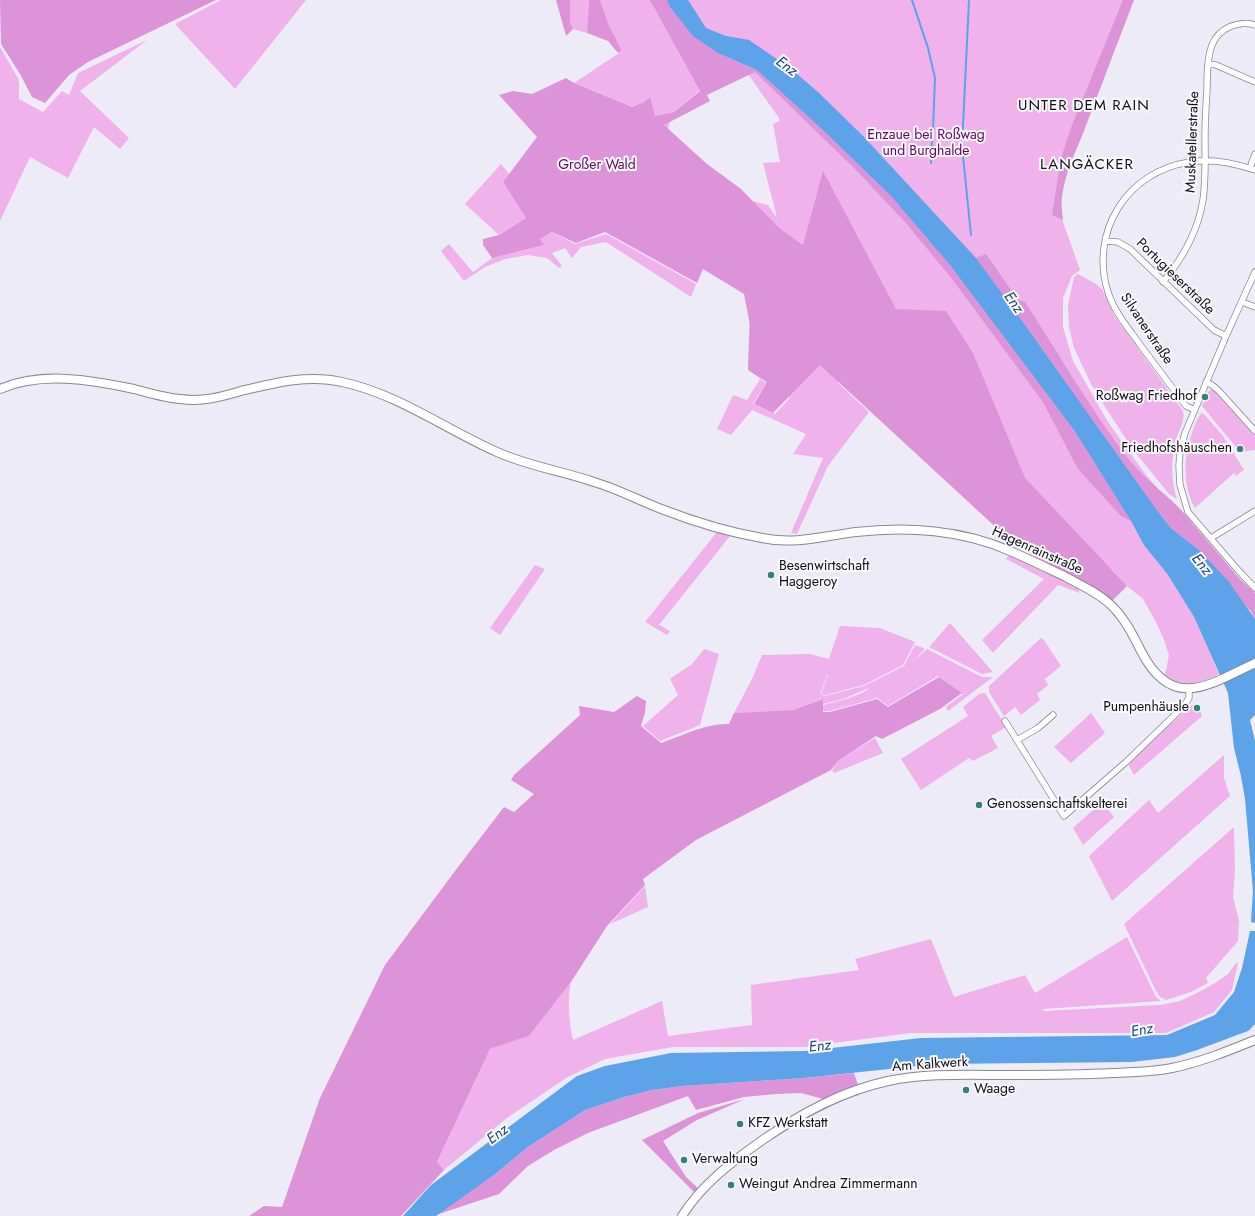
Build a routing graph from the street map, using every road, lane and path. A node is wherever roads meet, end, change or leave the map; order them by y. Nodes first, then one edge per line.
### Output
1 (1255, 25) edge
2 (1209, 64) junction
3 (1255, 82) edge
4 (1255, 154) edge
5 (1205, 160) junction
6 (1252, 169) edge
7 (1105, 241) junction
8 (1255, 272) edge
9 (1163, 282) junction
10 (1242, 302) junction
11 (1255, 308) edge
12 (1226, 336) junction
13 (1206, 382) junction
14 (0, 389) edge
15 (1195, 410) junction
16 (1255, 430) edge
17 (1255, 511) edge
18 (1211, 538) junction
19 (1255, 588) edge
20 (1255, 663) edge
21 (1189, 689) junction
22 (1053, 715) dead end
23 (1005, 721) dead end
24 (1017, 740) junction
25 (1255, 1040) edge
26 (682, 1216) edge

1 - 2 street, Muskatellerstraße
2 - 3 street
2 - 5 street, Muskatellerstraße
4 - 6 street, Silvanerstraße
5 - 6 street, Silvanerstraße
5 - 7 street, Silvanerstraße
5 - 9 street, Muskatellerstraße
7 - 9 street, Portugieserstraße
7 - 15 street, Silvanerstraße
8 - 10 street
9 - 12 street, Portugieserstraße
10 - 11 street
10 - 12 street
12 - 13 street
13 - 15 street
13 - 16 street
14 - 21 street, Hagenrainstraße
15 - 18 street
17 - 18 street
18 - 19 street
20 - 21 street
21 - 24 street
22 - 24 street
23 - 24 street
25 - 26 street, Am Kalkwerk

